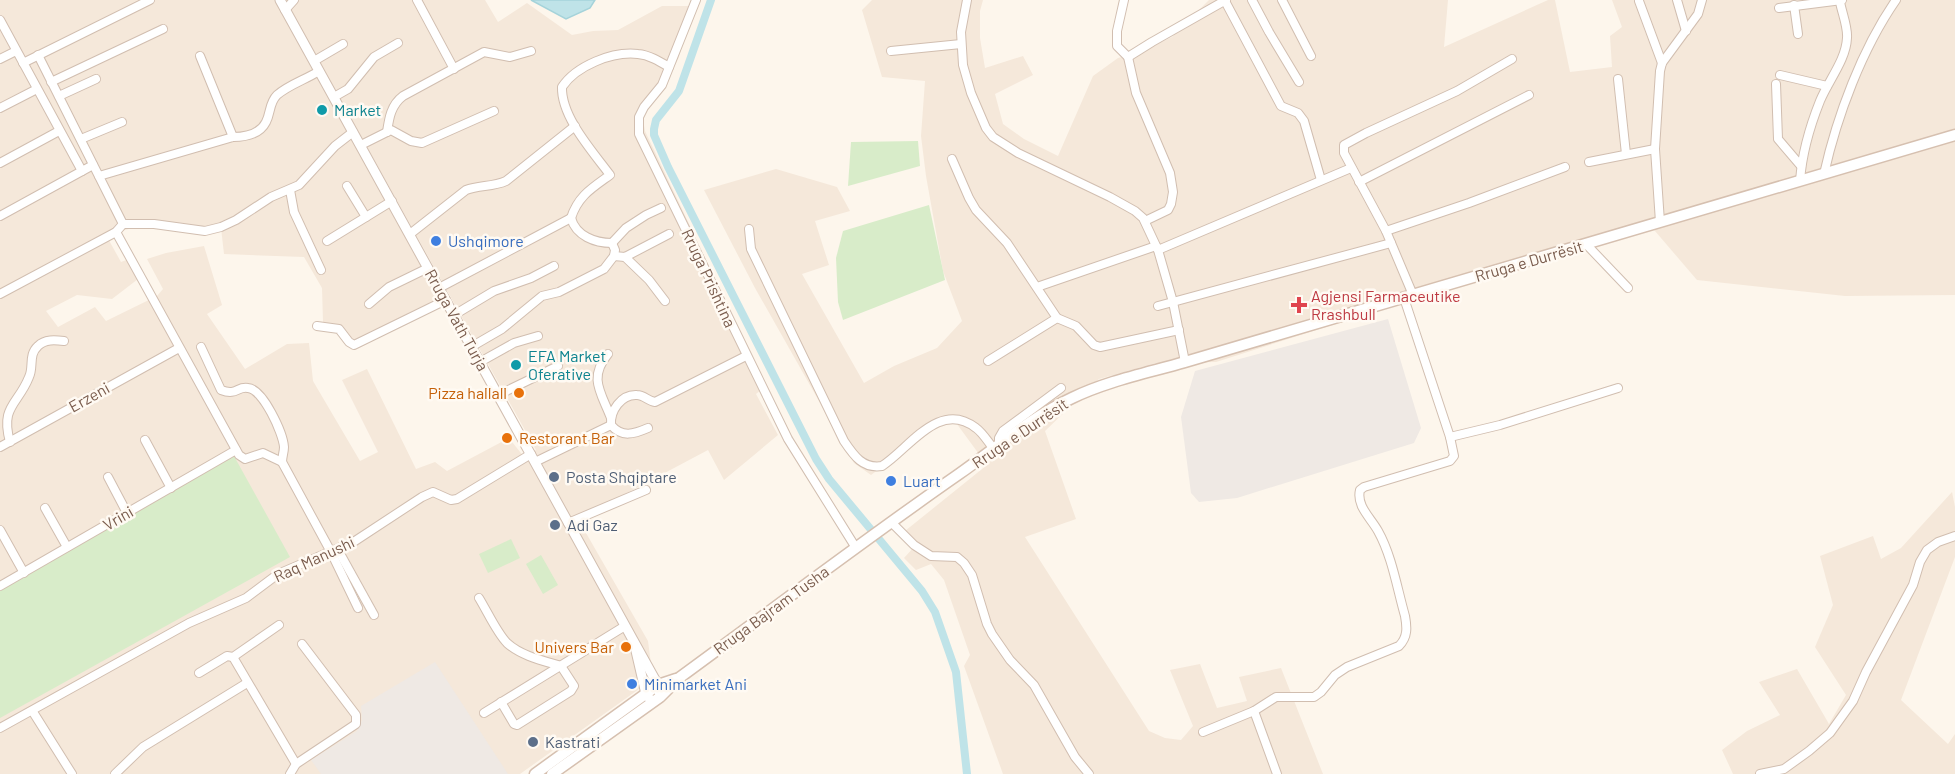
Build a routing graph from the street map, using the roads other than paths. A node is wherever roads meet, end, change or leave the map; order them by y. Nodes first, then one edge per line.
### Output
1 (150, 0) edge
2 (280, 0) edge
3 (294, 0) edge
4 (417, 0) edge
5 (696, 0) edge
6 (967, 0) edge
7 (1124, 0) edge
8 (1252, 0) edge
9 (1282, 0) edge
10 (1677, 0) edge
11 (1702, 0) edge
12 (1896, 0) edge
13 (1226, 1) edge
14 (1639, 1) edge
15 (1841, 1) edge
16 (1794, 5) junction
17 (1779, 8) dead end
18 (285, 10) junction
19 (0, 20) edge
20 (163, 29) dead end
21 (1686, 31) junction
22 (1798, 34) dead end
23 (398, 43) dead end
24 (343, 44) dead end
25 (961, 45) junction
26 (16, 51) junction
27 (531, 51) dead end
28 (891, 51) dead end
29 (38, 55) junction
30 (200, 56) dead end
31 (1311, 56) dead end
32 (1128, 57) junction
33 (0, 59) edge
34 (1512, 59) dead end
35 (314, 61) junction
36 (23, 63) junction
37 (1662, 63) junction
38 (669, 66) junction
39 (454, 69) junction
40 (319, 71) junction
41 (1780, 75) dead end
42 (96, 79) dead end
43 (1618, 79) dead end
44 (51, 82) junction
45 (1299, 82) dead end
46 (1776, 84) dead end
47 (1827, 86) junction
48 (37, 89) junction
49 (1529, 95) dead end
50 (59, 96) junction
51 (334, 97) junction
52 (0, 108) edge
53 (494, 111) dead end
54 (67, 112) junction
55 (53, 120) junction
56 (122, 122) dead end
57 (575, 126) junction
58 (59, 131) junction
59 (353, 132) junction
60 (387, 132) junction
61 (1955, 135) edge
62 (233, 137) junction
63 (81, 139) junction
64 (362, 145) junction
65 (1655, 149) junction
66 (1626, 154) junction
67 (952, 159) dead end
68 (1589, 162) dead end
69 (0, 163) edge
70 (93, 165) junction
71 (1801, 166) junction
72 (1565, 167) dead end
73 (1352, 168) junction
74 (82, 171) junction
75 (1824, 174) junction
76 (99, 176) junction
77 (1321, 180) junction
78 (1800, 181) junction
79 (1359, 182) junction
80 (347, 186) dead end
81 (290, 190) junction
82 (393, 201) junction
83 (661, 208) dead end
84 (0, 216) edge
85 (366, 217) junction
86 (571, 218) junction
87 (1145, 221) junction
88 (1660, 222) junction
89 (123, 224) junction
90 (749, 229) dead end
91 (1386, 231) junction
92 (116, 232) junction
93 (410, 234) junction
94 (669, 234) dead end
95 (327, 241) dead end
96 (612, 243) junction
97 (1391, 243) junction
98 (1586, 244) junction
99 (1157, 248) junction
100 (614, 256) junction
101 (625, 257) junction
102 (554, 266) dead end
103 (428, 268) junction
104 (321, 270) dead end
105 (1037, 287) junction
106 (439, 288) junction
107 (1628, 288) dead end
108 (0, 294) edge
109 (1408, 296) junction
110 (446, 300) junction
111 (665, 301) dead end
112 (1173, 302) junction
113 (369, 304) dead end
114 (1158, 306) dead end
115 (454, 315) junction
116 (1057, 318) junction
117 (317, 326) dead end
118 (1179, 330) junction
119 (537, 336) dead end
120 (64, 341) dead end
121 (201, 346) dead end
122 (471, 347) junction
123 (179, 348) junction
124 (608, 354) dead end
125 (746, 356) junction
126 (988, 361) dead end
127 (480, 362) junction
128 (1185, 362) junction
129 (558, 366) dead end
130 (1061, 388) dead end
131 (1618, 388) dead end
132 (498, 395) junction
133 (611, 421) junction
134 (648, 428) dead end
135 (1450, 437) junction
136 (145, 440) dead end
137 (10, 442) junction
138 (0, 447) edge
139 (996, 447) junction
140 (236, 450) junction
141 (533, 458) junction
142 (282, 462) junction
143 (108, 477) dead end
144 (171, 488) junction
145 (646, 490) dead end
146 (45, 508) dead end
147 (127, 513) junction
148 (568, 523) junction
149 (889, 523) junction
150 (0, 530) edge
151 (1955, 536) edge
152 (860, 545) junction
153 (68, 548) junction
154 (334, 551) junction
155 (24, 573) junction
156 (0, 586) edge
157 (479, 598) dead end
158 (358, 608) dead end
159 (374, 615) dead end
160 (279, 625) dead end
161 (625, 626) junction
162 (633, 640) junction
163 (302, 644) dead end
164 (233, 657) junction
165 (561, 666) junction
166 (199, 673) dead end
167 (679, 678) junction
168 (247, 683) junction
169 (658, 686) junction
170 (653, 698) junction
171 (501, 702) junction
172 (1254, 711) junction
173 (33, 712) junction
174 (484, 713) dead end
175 (0, 728) edge
176 (1203, 732) dead end
177 (296, 764) junction
178 (1785, 771) edge
179 (72, 774) edge
180 (115, 774) edge
181 (290, 774) edge
182 (536, 774) edge
183 (552, 774) edge
184 (1089, 774) edge
185 (1278, 774) edge
186 (1760, 774) edge

1 - 29 street
2 - 18 street, Rruga Vath Turja
3 - 18 street
4 - 39 street
5 - 38 street, Rruga Prishtina
6 - 25 street
7 - 32 street
8 - 45 street
9 - 31 street
10 - 21 street
11 - 21 street
12 - 75 street
13 - 32 street
13 - 77 street
14 - 37 street
15 - 16 street
15 - 47 street
16 - 17 street
16 - 22 street
18 - 35 street, Rruga Vath Turja
19 - 26 street
20 - 44 street
21 - 37 street
23 - 51 street
24 - 35 street
25 - 28 street
25 - 87 street
26 - 33 street
26 - 36 street
27 - 39 street
29 - 36 street
29 - 44 street
30 - 62 street
32 - 87 street
34 - 73 street
35 - 40 street, Rruga Vath Turja
36 - 48 street
37 - 65 street
38 - 57 street
38 - 125 street, Rruga Prishtina
39 - 60 street
40 - 51 street, Rruga Vath Turja
40 - 62 street
41 - 47 street
42 - 50 street
43 - 66 street
44 - 50 street
46 - 71 street
47 - 71 street
48 - 52 street
48 - 55 street
49 - 79 street
50 - 54 street
51 - 59 street, Rruga Vath Turja
53 - 60 street
54 - 55 street
54 - 63 street
55 - 58 street
56 - 63 street
57 - 86 street
57 - 93 street
58 - 69 street
58 - 74 street
59 - 64 street, Rruga Vath Turja
59 - 81 street
60 - 64 street
61 - 75 main road, Rruga e Durrësit
62 - 76 street
63 - 70 street
64 - 82 street, Rruga Vath Turja
65 - 66 street
65 - 88 street
66 - 68 street
67 - 105 street
70 - 74 street
70 - 76 street
71 - 78 street
72 - 91 street
73 - 77 street
73 - 79 street
74 - 84 street
75 - 78 main road, Rruga e Durrësit
76 - 89 street
77 - 99 street
78 - 88 main road, Rruga e Durrësit
79 - 91 street
80 - 85 street
81 - 89 street
81 - 104 street
82 - 85 street
82 - 93 street, Rruga Vath Turja
83 - 96 street
85 - 95 street
86 - 96 street
86 - 106 street
87 - 99 street
88 - 98 main road, Rruga e Durrësit
89 - 92 street
90 - 139 street
91 - 97 street
92 - 108 street
92 - 123 street
93 - 103 street, Rruga Vath Turja
94 - 101 street
96 - 100 street
97 - 109 street
97 - 112 street
98 - 107 street
98 - 109 main road, Rruga e Durrësit
99 - 105 street
99 - 112 street
100 - 101 street
100 - 122 street
101 - 111 street
102 - 115 street
103 - 106 street, Rruga Vath Turja
103 - 113 street
105 - 116 street
106 - 110 street, Rruga Vath Turja
109 - 128 main road, Rruga e Durrësit
109 - 135 street
110 - 115 street, Rruga Vath Turja
110 - 117 street
112 - 114 street
112 - 118 street
115 - 122 street, Rruga Vath Turja
116 - 118 street
116 - 126 street
118 - 128 street
119 - 127 street
120 - 137 street
121 - 142 street
122 - 127 street, Rruga Vath Turja
123 - 137 street, Erzeni
123 - 140 street
124 - 133 street
125 - 133 street
125 - 152 street, Rruga Prishtina
127 - 132 street, Rruga Vath Turja
128 - 139 main road, Rruga e Durrësit
129 - 132 street
130 - 139 street
131 - 135 street
132 - 141 street, Rruga Vath Turja
133 - 134 street
133 - 141 street, Raq Manushi
135 - 172 street
136 - 144 street
137 - 138 street, Erzeni
139 - 149 main road, Rruga e Durrësit
140 - 142 street
140 - 144 street, Vrini
141 - 148 street, Rruga Vath Turja
141 - 154 street, Raq Manushi
142 - 154 street
143 - 147 street
144 - 147 street, Vrini
145 - 148 street
146 - 153 street
147 - 153 street, Vrini
148 - 161 street, Rruga Vath Turja
149 - 152 main road, Rruga e Durrësit
149 - 184 street
150 - 155 street
151 - 178 street
152 - 167 main road, Rruga Bajram Tusha
153 - 155 street, Vrini
154 - 158 street
154 - 159 street
154 - 173 street, Raq Manushi
155 - 156 street, Vrini
157 - 165 street
160 - 164 street
161 - 162 street, Rruga Vath Turja
161 - 165 street
162 - 169 street, Rruga Vath Turja
162 - 170 street, Rruga Vath Turja
163 - 177 street
164 - 166 street
164 - 168 street
165 - 171 street
165 - 171 street
167 - 169 main road, Rruga Bajram Tusha
167 - 170 main road, Rruga Bajram Tusha
168 - 177 street
168 - 180 street
169 - 170 main road, Rruga Bajram Tusha
170 - 182 main road, Rruga Bajram Tusha
170 - 183 main road, Rruga Bajram Tusha
171 - 174 street
172 - 176 street
172 - 185 street
173 - 175 street, Raq Manushi
173 - 179 street
177 - 181 street
178 - 186 street

